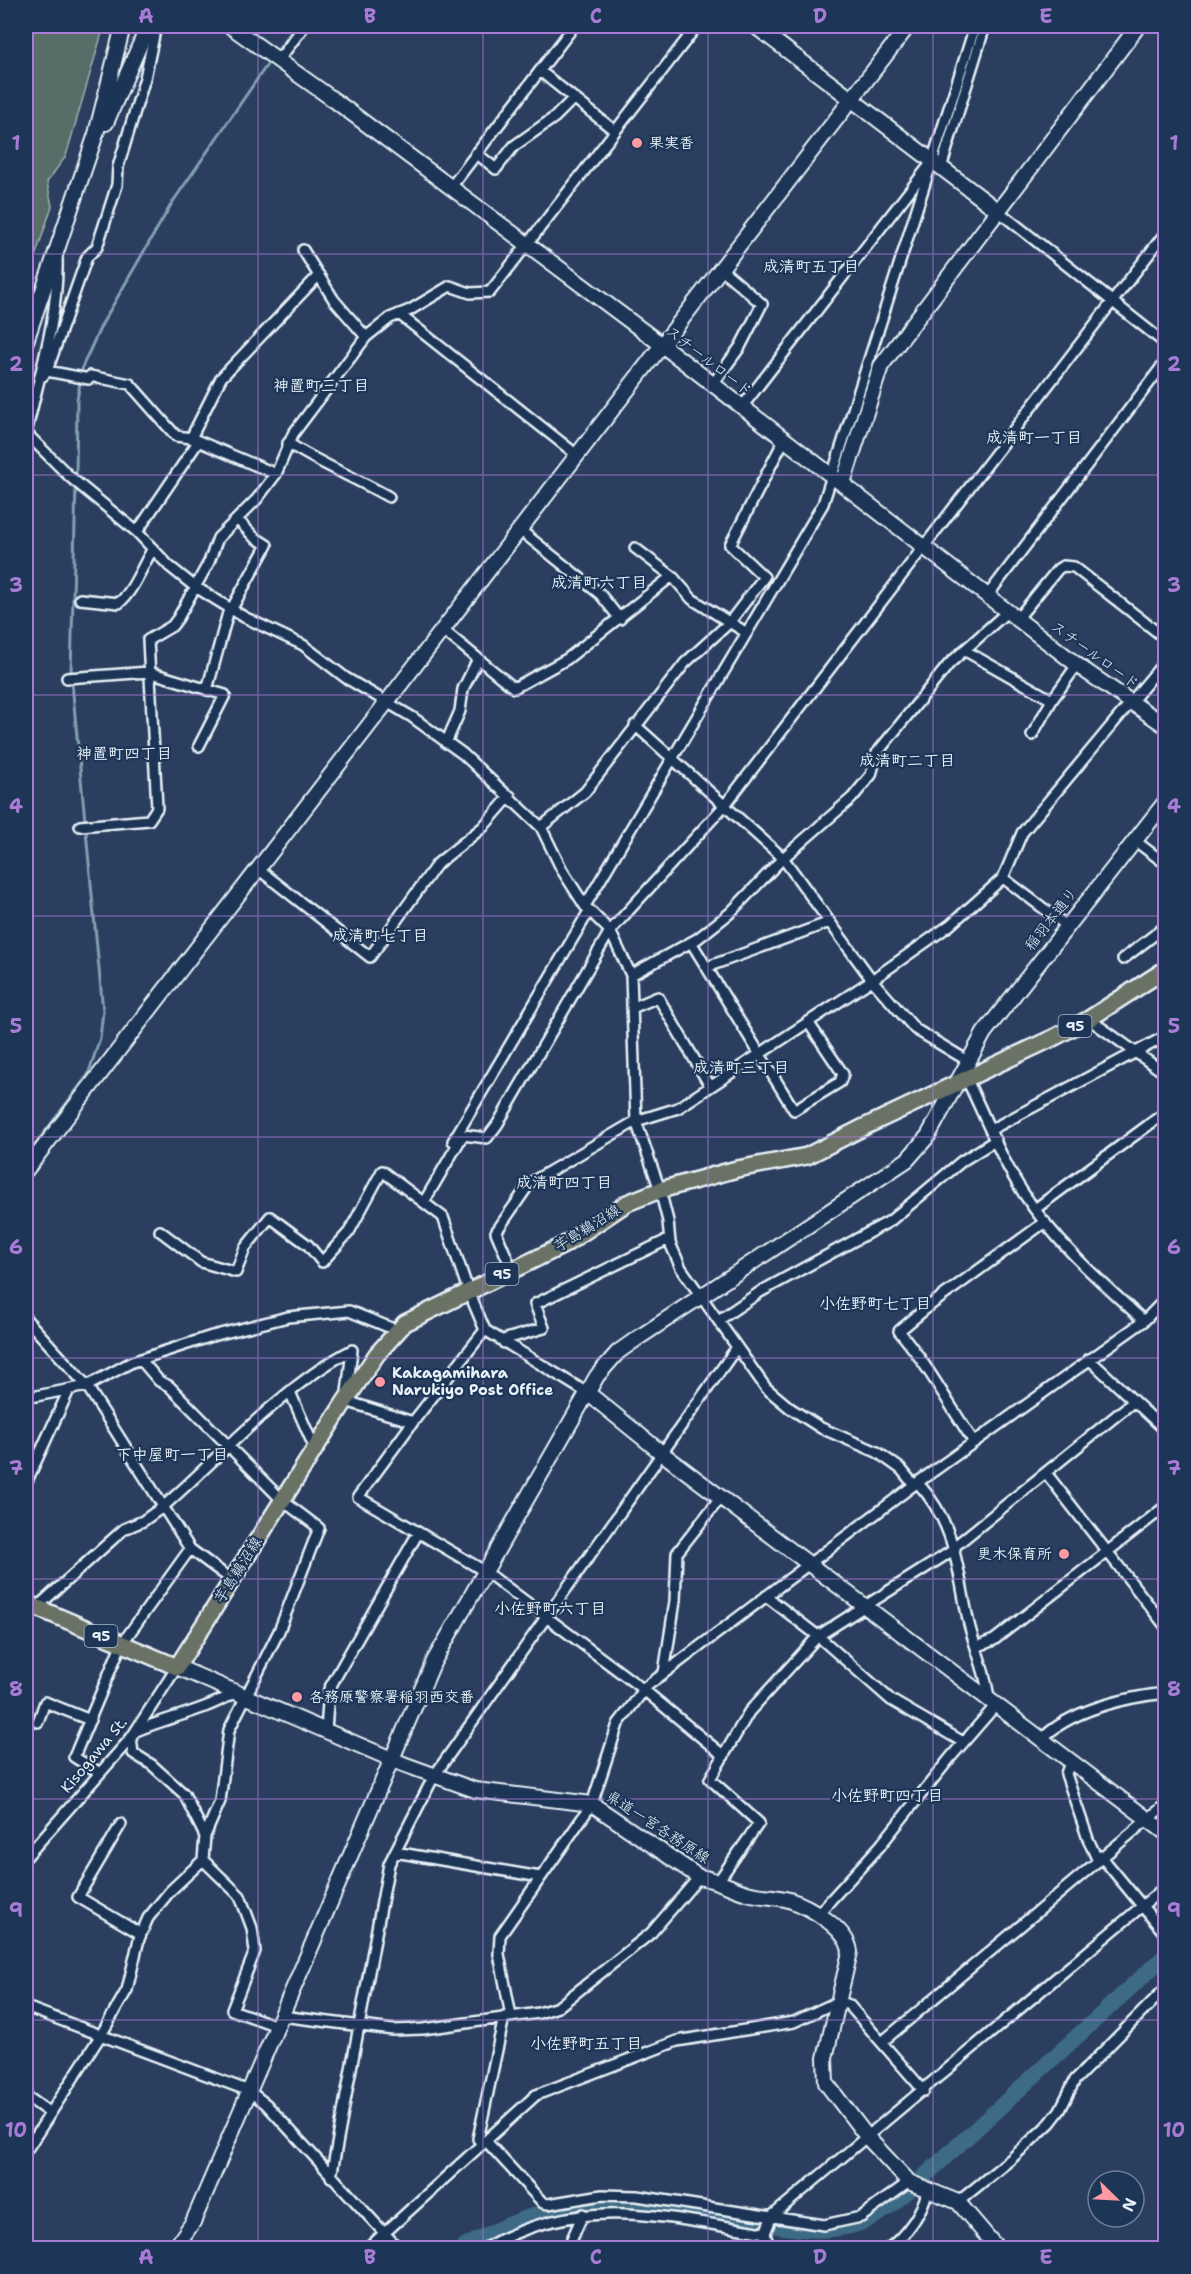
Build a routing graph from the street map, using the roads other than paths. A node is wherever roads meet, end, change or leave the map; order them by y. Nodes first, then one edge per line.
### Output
1 (123, 26) edge
2 (148, 26) edge
3 (156, 26) edge
4 (230, 26) edge
5 (304, 26) edge
6 (574, 26) edge
7 (697, 26) edge
8 (755, 26) edge
9 (908, 26) edge
10 (975, 26) edge
11 (985, 26) edge
12 (1138, 26) edge
13 (273, 58) junction
14 (540, 71) junction
15 (573, 99) junction
16 (851, 99) junction
17 (615, 131) junction
18 (96, 134) junction
19 (476, 153) junction
20 (937, 165) junction
21 (451, 187) junction
22 (997, 210) junction
23 (1166, 232) edge
24 (526, 244) junction
25 (303, 250) dead end
26 (57, 251) junction
27 (720, 268) junction
28 (319, 275) junction
29 (1111, 302) junction
30 (399, 314) junction
31 (366, 337) junction
32 (26, 341) edge
33 (1166, 344) edge
34 (663, 345) junction
35 (1166, 361) edge
36 (47, 371) junction
37 (713, 384) junction
38 (36, 385) junction
39 (742, 407) junction
40 (26, 433) edge
41 (194, 440) junction
42 (784, 440) junction
43 (288, 443) junction
44 (577, 454) junction
45 (276, 474) junction
46 (837, 479) junction
47 (389, 497) dead end
48 (237, 519) junction
49 (520, 530) junction
50 (137, 532) junction
51 (924, 545) junction
52 (635, 548) dead end
53 (152, 550) junction
54 (672, 576) junction
55 (194, 586) junction
56 (988, 595) junction
57 (80, 599) dead end
58 (230, 609) junction
59 (1013, 615) junction
60 (620, 619) junction
61 (729, 623) junction
62 (442, 630) junction
63 (747, 633) junction
64 (1166, 639) edge
65 (964, 650) junction
66 (478, 659) junction
67 (1166, 660) edge
68 (1077, 665) junction
69 (149, 672) junction
70 (70, 678) dead end
71 (207, 690) junction
72 (1052, 700) junction
73 (1132, 701) junction
74 (386, 703) junction
75 (634, 725) junction
76 (1166, 726) edge
77 (1032, 735) dead end
78 (446, 742) junction
79 (200, 746) dead end
80 (672, 759) junction
81 (510, 796) junction
82 (1166, 801) edge
83 (725, 805) junction
84 (84, 826) dead end
85 (541, 827) junction
86 (1134, 840) junction
87 (783, 858) junction
88 (1166, 864) edge
89 (257, 868) junction
90 (1003, 878) junction
91 (587, 908) junction
92 (830, 922) junction
93 (1067, 926) junction
94 (1166, 926) edge
95 (610, 931) junction
96 (691, 942) junction
97 (1123, 959) dead end
98 (707, 968) junction
99 (1166, 969) edge
100 (631, 975) junction
101 (872, 980) junction
102 (632, 1008) junction
103 (1089, 1018) junction
104 (808, 1022) junction
105 (1166, 1036) edge
106 (1135, 1052) junction
107 (759, 1054) junction
108 (967, 1074) junction
109 (1166, 1074) edge
110 (710, 1086) junction
111 (1166, 1112) edge
112 (636, 1121) junction
113 (992, 1129) junction
114 (996, 1140) junction
115 (448, 1161) junction
116 (26, 1170) edge
117 (660, 1190) junction
118 (424, 1202) junction
119 (1035, 1209) junction
120 (1045, 1222) junction
121 (160, 1231) dead end
122 (669, 1239) junction
123 (512, 1270) junction
124 (468, 1290) junction
125 (702, 1295) junction
126 (1166, 1298) edge
127 (26, 1318) edge
128 (718, 1320) junction
129 (1144, 1321) junction
130 (396, 1330) junction
131 (485, 1330) junction
132 (504, 1342) junction
133 (737, 1347) junction
134 (1089, 1359) junction
135 (141, 1360) junction
136 (87, 1386) junction
137 (69, 1390) junction
138 (290, 1392) junction
139 (589, 1394) junction
140 (26, 1398) edge
141 (346, 1401) junction
142 (1133, 1402) junction
143 (413, 1422) junction
144 (1166, 1431) edge
145 (974, 1442) junction
146 (229, 1447) junction
147 (315, 1449) junction
148 (663, 1454) junction
149 (1046, 1473) junction
150 (26, 1483) edge
151 (916, 1484) junction
152 (720, 1497) junction
153 (282, 1500) junction
154 (164, 1506) junction
155 (1166, 1506) edge
156 (418, 1533) junction
157 (955, 1547) junction
158 (190, 1549) junction
159 (1106, 1551) junction
160 (809, 1563) junction
161 (486, 1572) junction
162 (232, 1580) junction
163 (766, 1596) junction
164 (31, 1606) edge
165 (866, 1606) junction
166 (547, 1617) junction
167 (1166, 1627) edge
168 (818, 1636) junction
169 (121, 1645) junction
170 (976, 1647) junction
171 (177, 1667) junction
172 (664, 1673) junction
173 (644, 1690) junction
174 (1166, 1693) edge
175 (239, 1695) junction
176 (992, 1703) junction
177 (90, 1720) junction
178 (38, 1722) dead end
179 (326, 1731) junction
180 (134, 1734) junction
181 (1041, 1740) junction
182 (963, 1742) junction
183 (724, 1756) junction
184 (393, 1759) junction
185 (1070, 1762) junction
186 (100, 1773) junction
187 (434, 1776) junction
188 (592, 1804) junction
189 (1166, 1804) edge
190 (1146, 1820) junction
191 (121, 1824) dead end
192 (1166, 1833) edge
193 (205, 1836) junction
194 (395, 1852) junction
195 (26, 1857) edge
196 (1099, 1858) junction
197 (203, 1860) junction
198 (699, 1876) junction
199 (540, 1877) junction
200 (719, 1880) junction
201 (1166, 1886) edge
202 (1142, 1907) junction
203 (817, 1915) junction
204 (141, 1934) junction
205 (1166, 1935) edge
206 (1166, 1988) edge
207 (839, 2001) junction
208 (26, 2007) edge
209 (507, 2017) junction
210 (279, 2021) junction
211 (358, 2028) junction
212 (101, 2035) junction
213 (882, 2042) junction
214 (249, 2091) junction
215 (924, 2091) junction
216 (26, 2096) edge
217 (50, 2113) junction
218 (868, 2138) junction
219 (484, 2142) junction
220 (26, 2151) edge
221 (331, 2177) junction
222 (909, 2182) junction
223 (927, 2191) junction
224 (958, 2202) junction
225 (583, 2214) junction
226 (768, 2224) junction
227 (384, 2233) junction
228 (175, 2248) edge
229 (368, 2248) edge
230 (398, 2248) edge
231 (485, 2248) edge
232 (568, 2248) edge
233 (769, 2248) edge
234 (890, 2248) edge
235 (997, 2248) edge

1 - 18 street
2 - 18 street
3 - 36 street
4 - 13 street, スチールロード
5 - 13 street
6 - 14 street
7 - 17 street
8 - 16 street
9 - 16 street
10 - 20 street
11 - 20 street
12 - 22 street
13 - 21 street, スチールロード
14 - 15 street
14 - 19 street
15 - 17 street
15 - 19 street
16 - 20 street
16 - 27 street
17 - 24 street
18 - 26 street
19 - 21 street
20 - 22 street
20 - 39 street
20 - 46 street
21 - 24 street, スチールロード
22 - 29 street
22 - 46 street
23 - 29 street
24 - 30 street
24 - 34 street, スチールロード
25 - 28 street
26 - 32 street
26 - 38 street
27 - 34 street
27 - 37 street
28 - 31 street
28 - 41 street
29 - 33 street
29 - 51 street
30 - 31 street
30 - 44 street
31 - 43 street
34 - 37 street, スチールロード
34 - 44 street
35 - 56 street
36 - 38 street
36 - 41 street
37 - 39 street, スチールロード
38 - 40 street
39 - 42 street, スチールロード
40 - 50 street
41 - 45 street
41 - 50 street
42 - 46 street, スチールロード
42 - 61 street
43 - 45 street
43 - 47 street
44 - 49 street
45 - 48 street
46 - 51 street, スチールロード
46 - 63 street
48 - 55 street
48 - 58 street
49 - 60 street
49 - 62 street
50 - 53 street
51 - 56 street, スチールロード
51 - 83 street
52 - 54 street
53 - 55 street
53 - 57 street
54 - 60 street
54 - 61 street
55 - 58 street
55 - 69 street
56 - 59 street, スチールロード
58 - 71 street
58 - 74 street
59 - 64 street
59 - 65 street
59 - 68 street, スチールロード
60 - 66 street
61 - 63 street
61 - 75 street
62 - 66 street
62 - 74 street
63 - 80 street
65 - 72 street
65 - 87 street
66 - 78 street
67 - 73 street
68 - 72 street
68 - 73 street, スチールロード
69 - 70 street
69 - 71 street
69 - 84 street
71 - 79 street
72 - 77 street
73 - 76 street, スチールロード
73 - 90 street
74 - 78 street
74 - 89 street
75 - 80 street
75 - 85 street
78 - 81 street
80 - 83 street
80 - 91 street
81 - 85 street
81 - 89 street
82 - 86 street, 稲羽本通り
83 - 87 street
83 - 95 street
85 - 91 street
86 - 88 street
86 - 93 street, 稲羽本通り
87 - 92 street
87 - 96 street
89 - 116 street
90 - 93 street
90 - 101 street
91 - 95 street
91 - 115 street
92 - 98 street
92 - 101 street
93 - 108 street, 稲羽本通り
94 - 97 street
95 - 100 street
95 - 115 street
96 - 98 street
96 - 100 street
98 - 107 street
99 - 103 main road, 芋島鵜沼線 / 95
100 - 102 street
101 - 104 street
101 - 108 street
102 - 110 street
102 - 112 street
103 - 106 street
103 - 108 main road, 芋島鵜沼線 / 95
104 - 107 street
104 - 107 street
105 - 106 street
106 - 109 street
106 - 113 street
107 - 110 street
108 - 113 street
108 - 117 main road, 芋島鵜沼線 / 95
108 - 125 street, 稲羽本通り
110 - 112 street
111 - 119 street
112 - 117 street
112 - 123 street
113 - 114 street
114 - 119 street
114 - 128 street
115 - 118 street
117 - 122 street
117 - 123 main road, 芋島鵜沼線 / 95
118 - 121 street
118 - 124 street
119 - 120 street
120 - 129 street
120 - 145 street
122 - 125 street
122 - 132 street
123 - 124 main road, 芋島鵜沼線 / 95
124 - 130 main road, 芋島鵜沼線 / 95
124 - 131 street
125 - 128 street
125 - 139 street, 稲羽本通り
126 - 129 street
127 - 136 street
128 - 133 street
129 - 134 street
130 - 135 street
130 - 141 main road, 芋島鵜沼線 / 95
131 - 132 street
131 - 143 street
132 - 139 street
133 - 148 street
133 - 151 street
134 - 142 street
134 - 145 street
135 - 136 street
135 - 146 street
136 - 137 street
136 - 154 street
137 - 140 street
137 - 150 street
138 - 141 street
138 - 146 street
138 - 147 street
139 - 148 street
139 - 161 street, 稲羽本通り
141 - 143 street
141 - 147 main road, 芋島鵜沼線 / 95
142 - 144 street
142 - 149 street
143 - 156 street
145 - 151 street
146 - 153 street
146 - 154 street
147 - 153 main road, 芋島鵜沼線 / 95
148 - 152 street
148 - 166 street
149 - 157 street
149 - 159 street
151 - 157 street
151 - 160 street
152 - 160 street
152 - 172 street
153 - 162 main road, 芋島鵜沼線 / 95
153 - 175 street
154 - 158 street
154 - 164 street
155 - 159 street
156 - 161 street
156 - 179 street
157 - 165 street
157 - 170 street
158 - 162 street
158 - 169 street
159 - 167 street
159 - 170 street
160 - 163 street
160 - 165 street
161 - 166 street
161 - 184 street, 稲羽本通り
162 - 171 main road, 芋島鵜沼線 / 95
163 - 168 street
163 - 172 street
164 - 169 main road, 95
165 - 168 street
165 - 176 street
166 - 173 street
166 - 187 street
168 - 182 street
168 - 183 street
169 - 171 main road, 95
169 - 177 street
170 - 176 street
171 - 175 street, 県道一宮各務原線
171 - 180 street, Kisogawa St.
172 - 173 street
173 - 183 street
173 - 188 street
174 - 181 street
175 - 179 street, 県道一宮各務原線
175 - 180 street
175 - 193 street
176 - 181 street
176 - 182 street
177 - 178 street
177 - 186 street
179 - 184 street, 県道一宮各務原線
180 - 186 street, Kisogawa St.
180 - 193 street
181 - 185 street
182 - 203 street
183 - 200 street
184 - 187 street, 県道一宮各務原線
184 - 210 street, 稲羽本通り
185 - 190 street
185 - 196 street
186 - 195 street, Kisogawa St.
187 - 188 street, 県道一宮各務原線
187 - 194 street
188 - 198 street, 県道一宮各務原線
188 - 199 street
189 - 190 street
190 - 192 street
190 - 196 street
191 - 204 street
193 - 197 street
194 - 199 street
194 - 211 street
196 - 202 street
196 - 213 street
197 - 204 street
197 - 210 street
198 - 200 street, 県道一宮各務原線
198 - 209 street
199 - 209 street
200 - 203 street, 県道一宮各務原線
201 - 202 street
202 - 205 street
202 - 215 street
203 - 207 street, 県道一宮各務原線
204 - 212 street
206 - 224 street
207 - 213 street
207 - 218 street, 県道一宮各務原線
207 - 219 street
208 - 212 street
209 - 211 street
209 - 219 street
210 - 211 street
210 - 214 street, 稲羽本通り
211 - 221 street
212 - 214 street
212 - 217 street
213 - 215 street
214 - 221 street
214 - 228 street, 稲羽本通り
215 - 218 street
216 - 217 street
217 - 220 street
218 - 222 street, 県道一宮各務原線
218 - 226 street
219 - 226 street
219 - 227 street
221 - 227 street
222 - 223 street, 県道一宮各務原線
222 - 226 street
223 - 224 street, 県道一宮各務原線
223 - 234 street
224 - 235 street
225 - 226 street
225 - 231 street
225 - 232 street
226 - 233 street
227 - 229 street
227 - 230 street

